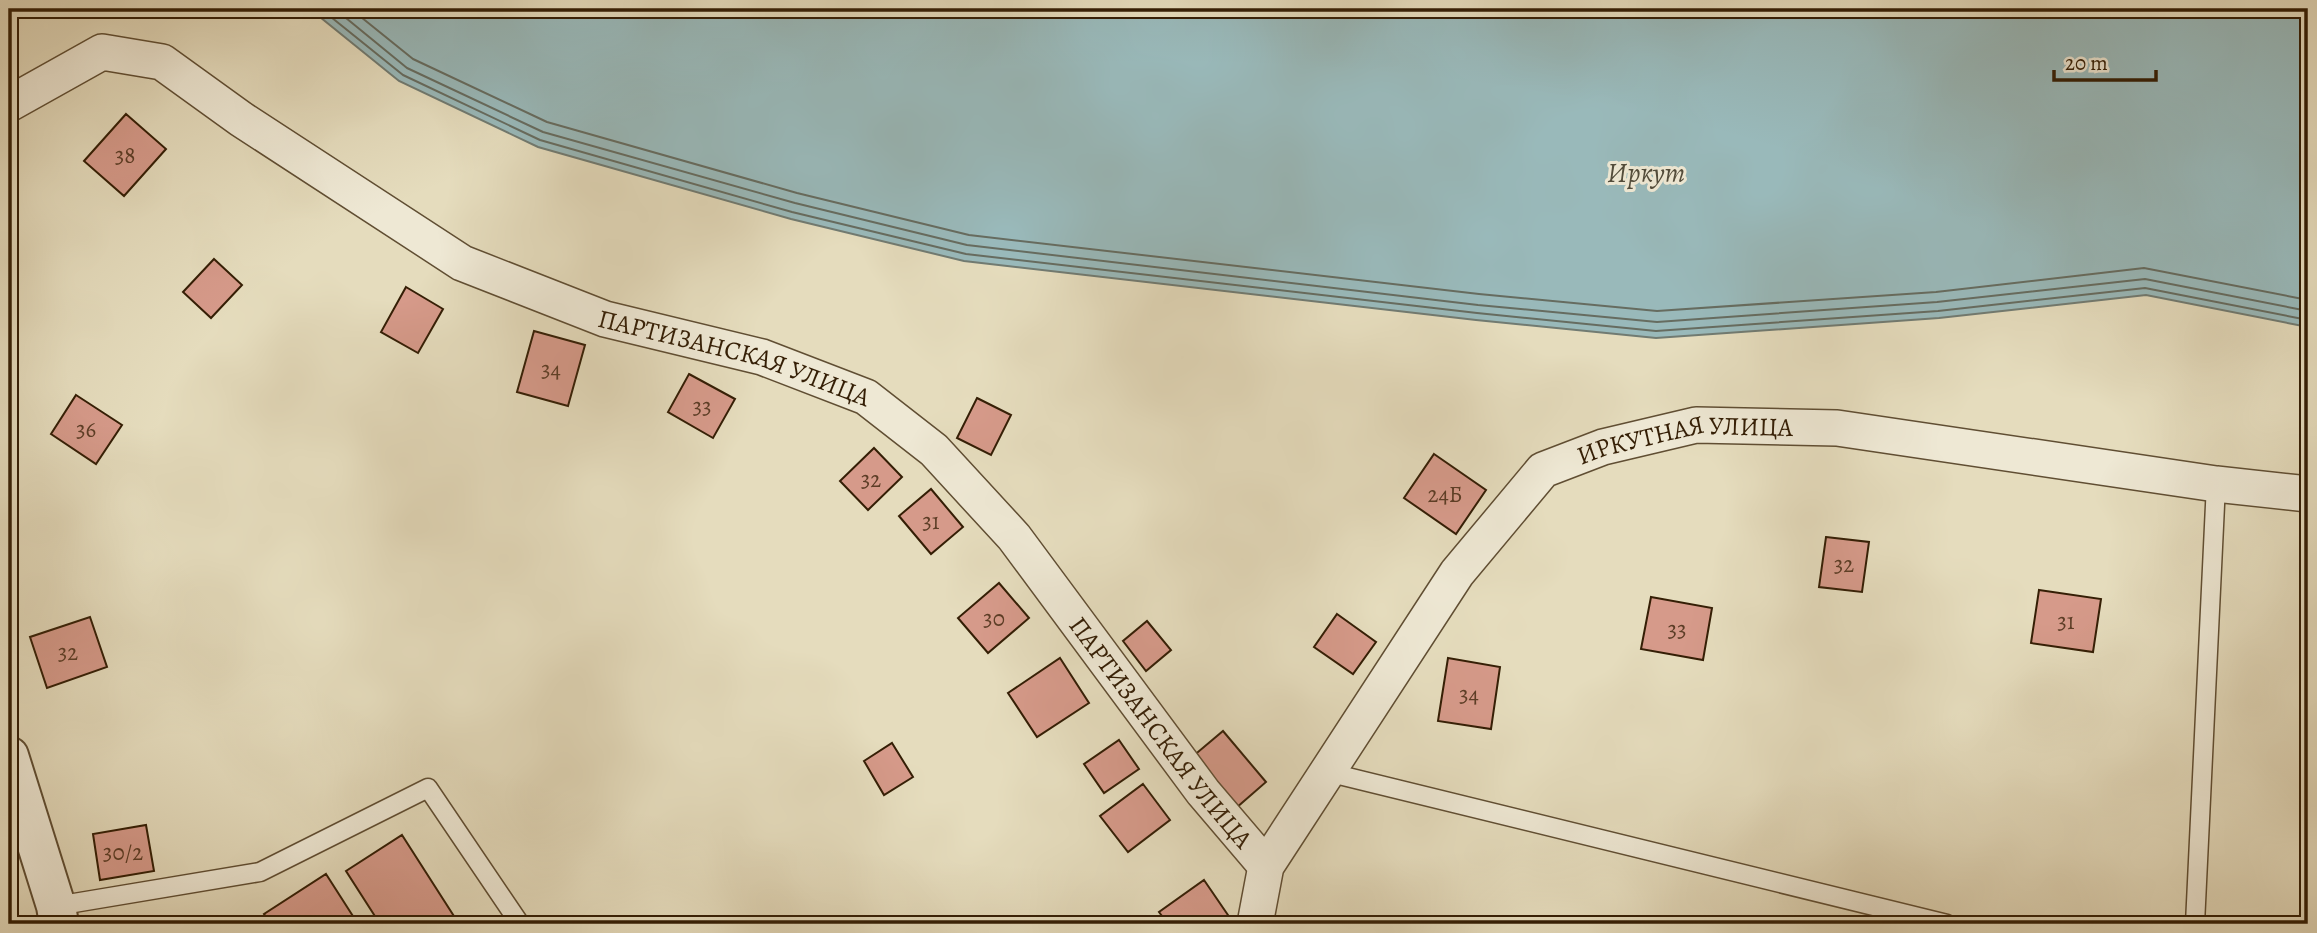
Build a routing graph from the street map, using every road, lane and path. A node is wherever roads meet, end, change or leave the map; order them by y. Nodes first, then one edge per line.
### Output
1 (9, 104) edge
2 (2216, 484) junction
3 (2308, 494) edge
4 (9, 756) edge
5 (1327, 772) junction
6 (1266, 866) junction
7 (58, 915) edge
8 (520, 924) edge
9 (1255, 924) edge
10 (1947, 924) edge
11 (2195, 924) edge

1 - 6 street, ПАРТИЗАНСКАЯ УЛИЦА
2 - 3 street, ИРКУТНАЯ УЛИЦА
2 - 5 street, ИРКУТНАЯ УЛИЦА
2 - 11 lane
4 - 7 street
5 - 6 street, ИРКУТНАЯ УЛИЦА
5 - 10 lane
6 - 9 street, ПАРТИЗАНСКАЯ УЛИЦА
7 - 8 lane

